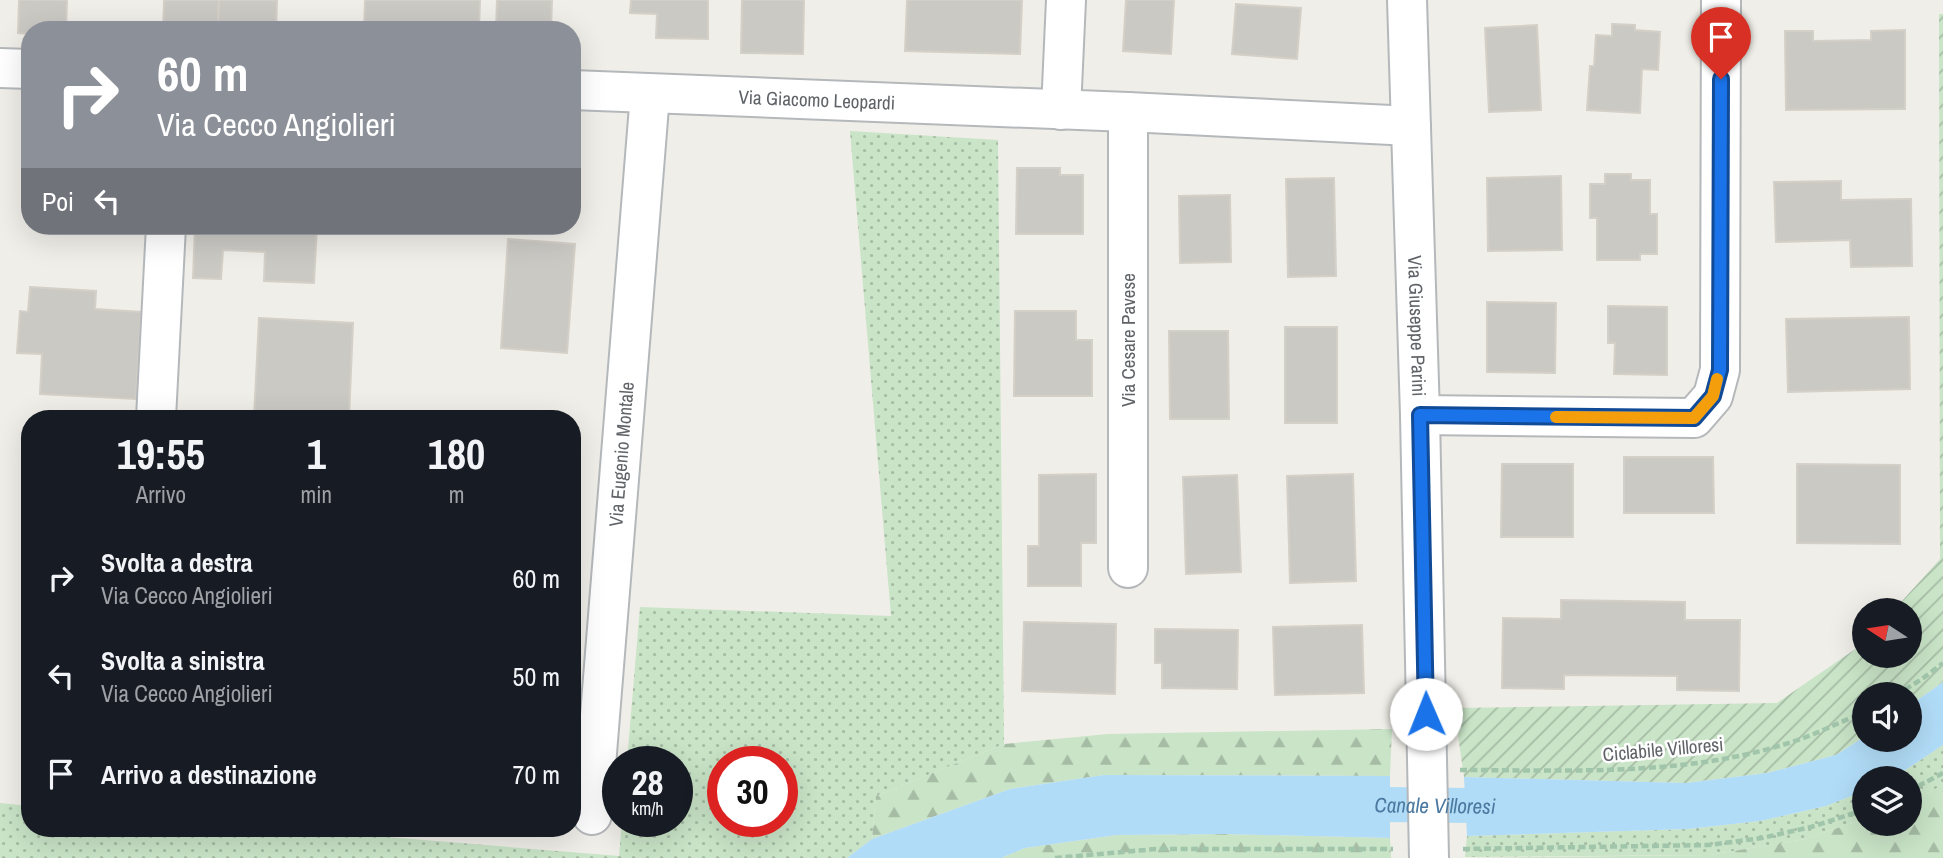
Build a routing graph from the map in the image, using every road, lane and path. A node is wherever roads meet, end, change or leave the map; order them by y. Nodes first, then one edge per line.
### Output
1 (1066, 0) edge
2 (1407, 0) edge
3 (1721, 0) edge
4 (0, 68) edge
5 (21, 69) edge
6 (581, 90) edge
7 (650, 94) junction
8 (1062, 110) junction
9 (1128, 112) junction
10 (1411, 126) junction
11 (166, 235) edge
12 (156, 410) edge
13 (1420, 415) junction
14 (1128, 568) dead end
15 (1943, 663) edge
16 (1917, 682) edge
17 (1852, 717) edge
18 (1442, 773) junction
19 (1943, 773) edge
20 (1922, 784) edge
21 (1852, 814) edge
22 (592, 815) dead end
23 (1429, 845) edge
24 (1055, 858) edge

1 - 8 street
2 - 10 street, Via Giuseppe Parini
3 - 13 street
4 - 5 street
6 - 7 street, Via Giacomo Leopardi
7 - 8 street, Via Giacomo Leopardi
7 - 22 street, Via Eugenio Montale
8 - 9 street, Via Giacomo Leopardi
9 - 10 street, Via Giacomo Leopardi
9 - 14 street, Via Cesare Pavese
10 - 13 street, Via Giuseppe Parini
11 - 12 street
13 - 18 street, Via Giuseppe Parini
15 - 16 path
17 - 18 path, Ciclabile Villoresi
18 - 23 street, Via Giuseppe Parini
19 - 20 path
21 - 23 path
23 - 24 path

